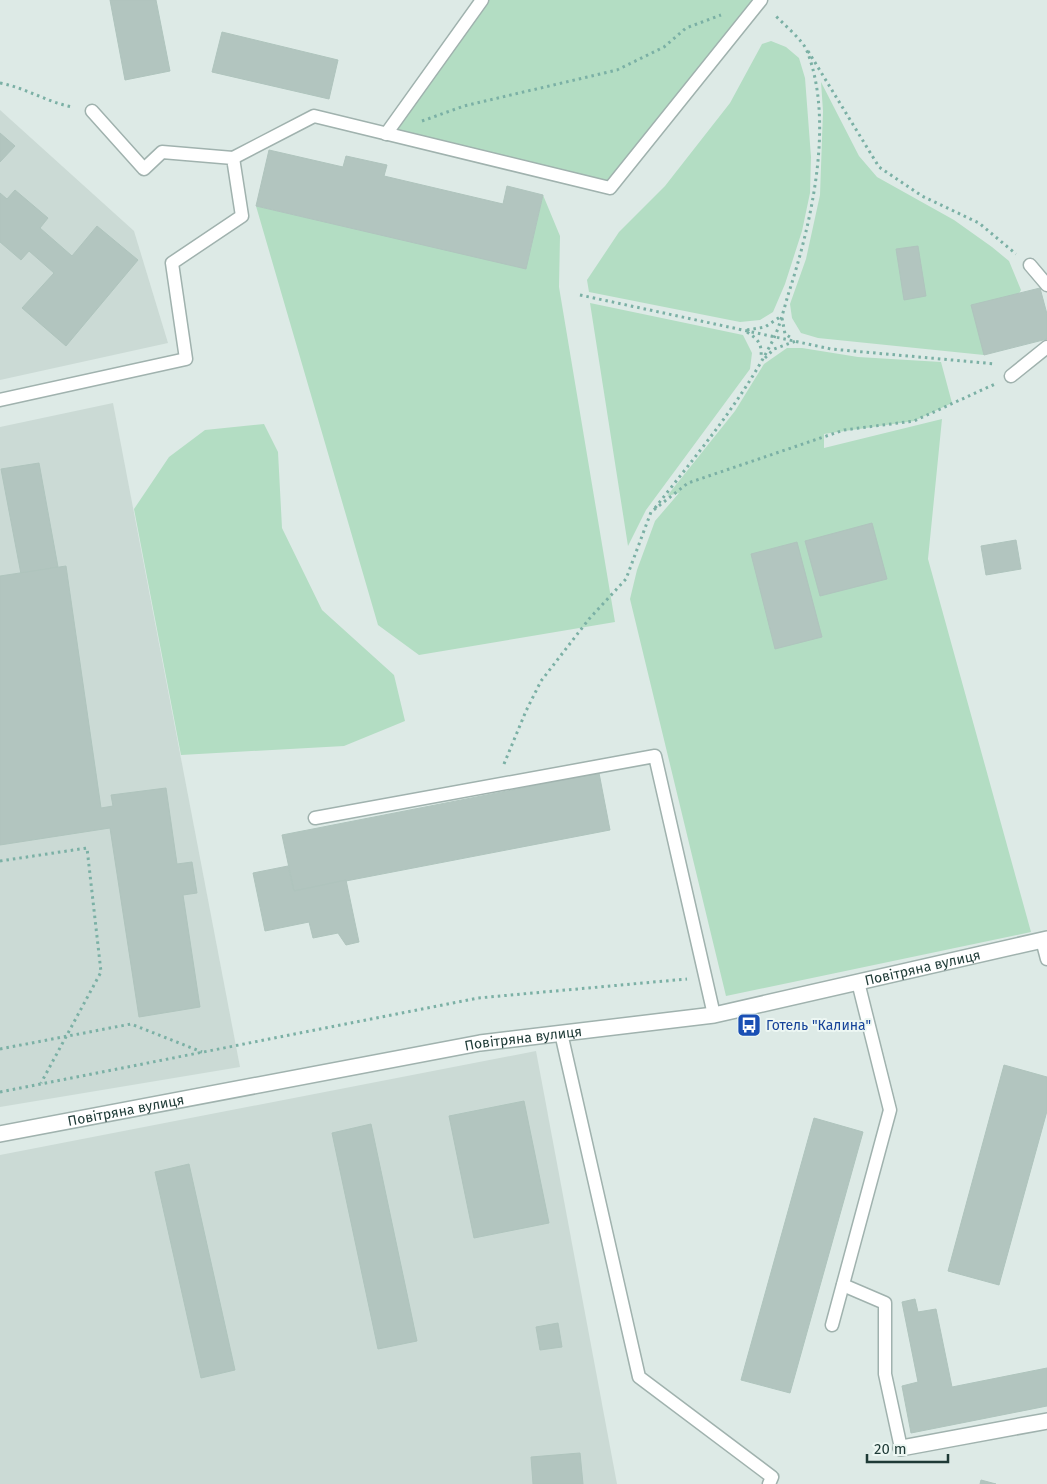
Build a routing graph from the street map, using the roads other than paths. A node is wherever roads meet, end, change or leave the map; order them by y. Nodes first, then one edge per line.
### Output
1 (482, 0) edge
2 (760, 2) edge
3 (92, 110) road end
4 (386, 134) junction
5 (234, 158) junction
6 (1030, 265) road end
7 (1047, 285) edge
8 (1047, 347) edge
9 (1011, 376) road end
10 (0, 400) edge
11 (315, 818) dead end
12 (1045, 940) edge
13 (1047, 959) edge
14 (858, 982) junction
15 (714, 1015) junction
16 (561, 1033) junction
17 (0, 1134) edge
18 (843, 1285) junction
19 (832, 1324) dead end
20 (1047, 1421) edge
21 (901, 1448) joint
22 (770, 1484) edge

1 - 4 lane
2 - 4 lane
3 - 5 lane
4 - 5 lane
5 - 10 lane
6 - 7 lane
8 - 9 lane
11 - 15 lane
12 - 13 lane
12 - 14 street, Повітряна вулиця
14 - 15 street, Повітряна вулиця
14 - 18 lane
15 - 16 street, Повітряна вулиця
16 - 17 street, Повітряна вулиця
16 - 22 lane
18 - 19 lane
18 - 21 lane
20 - 21 street

